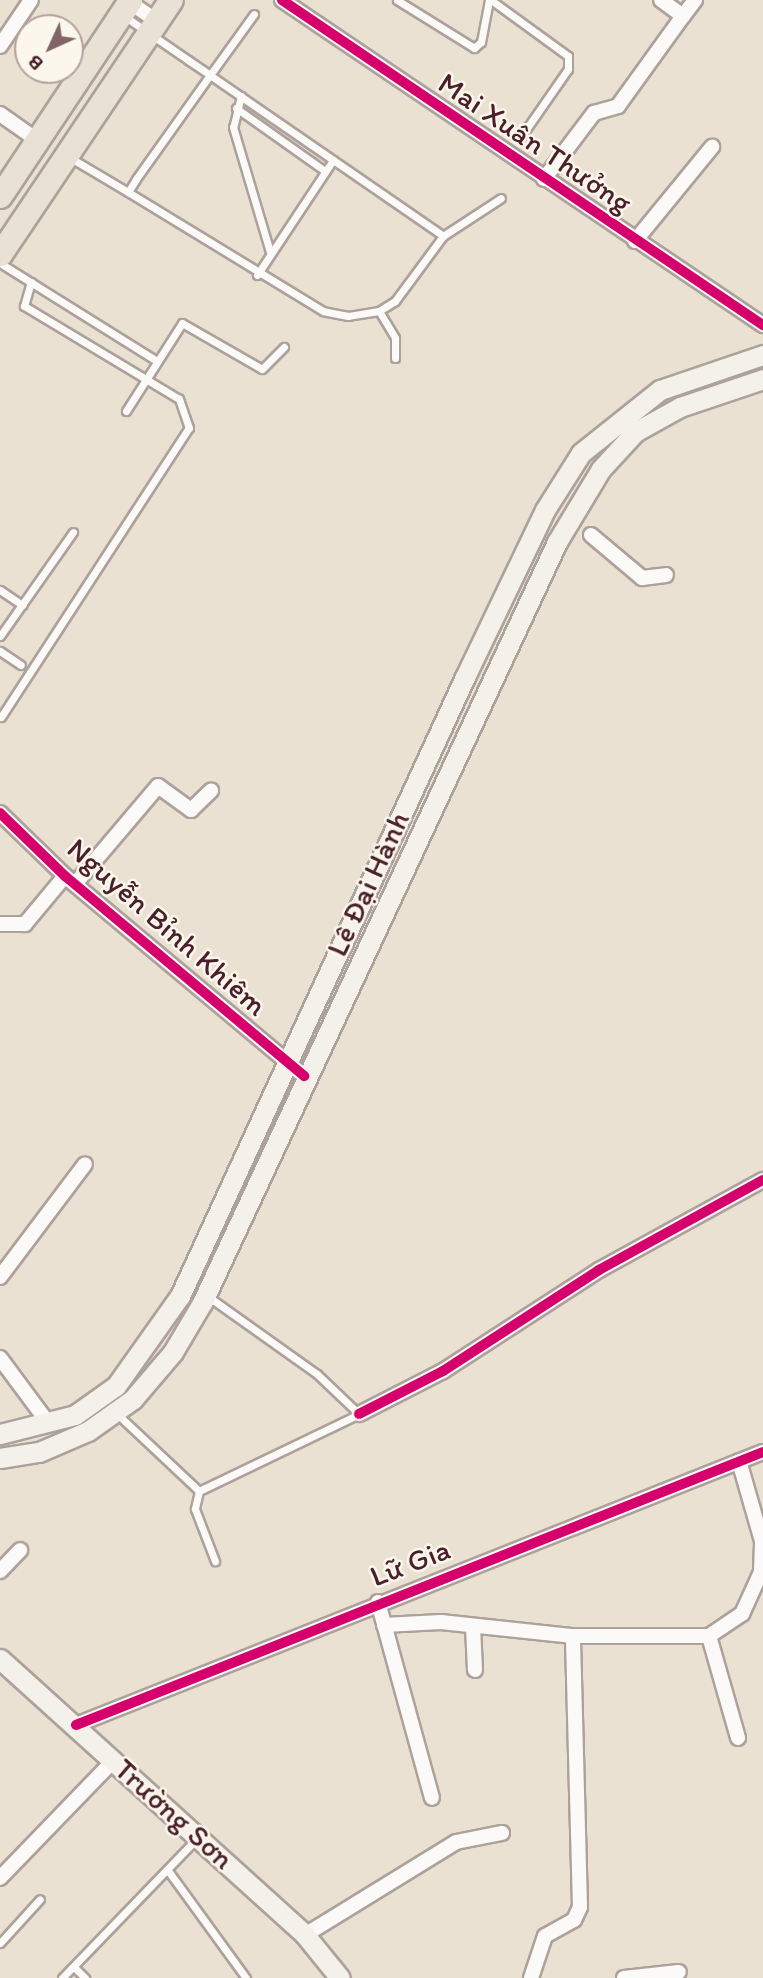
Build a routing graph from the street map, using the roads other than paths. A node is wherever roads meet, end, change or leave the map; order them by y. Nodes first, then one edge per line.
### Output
1 (31, 0) edge
2 (171, 0) edge
3 (282, 0) edge
4 (397, 0) edge
5 (490, 0) edge
6 (660, 0) edge
7 (695, 0) edge
8 (126, 4) edge
9 (254, 14) dead end
10 (683, 16) junction
11 (153, 27) junction
12 (0, 46) edge
13 (211, 75) junction
14 (241, 96) junction
15 (236, 108) junction
16 (0, 114) edge
17 (520, 138) dead end
18 (37, 140) junction
19 (712, 147) dead end
20 (66, 156) junction
21 (333, 160) junction
22 (325, 171) junction
23 (544, 179) junction
24 (128, 192) junction
25 (0, 196) edge
26 (501, 198) dead end
27 (443, 236) junction
28 (635, 241) junction
29 (270, 252) junction
30 (0, 254) edge
31 (0, 263) edge
32 (257, 275) junction
33 (31, 282) junction
34 (379, 311) junction
35 (763, 325) edge
36 (284, 346) dead end
37 (763, 355) edge
38 (395, 358) dead end
39 (157, 361) junction
40 (146, 379) junction
41 (763, 379) edge
42 (126, 411) dead end
43 (73, 532) dead end
44 (591, 535) dead end
45 (666, 575) dead end
46 (0, 590) edge
47 (22, 605) junction
48 (0, 636) edge
49 (0, 651) edge
50 (22, 665) dead end
51 (1, 717) edge
52 (211, 792) dead end
53 (0, 813) edge
54 (70, 880) junction
55 (0, 924) edge
56 (285, 1060) junction
57 (304, 1076) junction
58 (85, 1164) dead end
59 (763, 1180) edge
60 (0, 1277) edge
61 (205, 1294) junction
62 (0, 1359) edge
63 (115, 1412) junction
64 (359, 1414) junction
65 (49, 1424) junction
66 (0, 1434) edge
67 (763, 1452) edge
68 (0, 1458) edge
69 (739, 1461) junction
70 (199, 1491) junction
71 (20, 1549) dead end
72 (215, 1561) dead end
73 (0, 1571) edge
74 (378, 1602) junction
75 (384, 1625) junction
76 (473, 1626) junction
77 (573, 1636) junction
78 (709, 1636) junction
79 (0, 1659) edge
80 (475, 1671) dead end
81 (76, 1725) junction
82 (738, 1738) dead end
83 (114, 1760) junction
84 (432, 1798) dead end
85 (502, 1833) dead end
86 (198, 1836) junction
87 (169, 1872) junction
88 (0, 1878) edge
89 (40, 1899) dead end
90 (305, 1935) junction
91 (0, 1943) edge
92 (74, 1967) junction
93 (679, 1972) dead end
94 (62, 1978) edge
95 (85, 1978) edge
96 (246, 1978) edge
97 (340, 1978) edge
98 (531, 1978) edge
99 (624, 1978) edge

1 - 12 street
2 - 11 main road
3 - 23 street, Mai Xuân Thưởng
4 - 5 lane
5 - 17 lane
6 - 10 street
7 - 10 street
8 - 11 street
8 - 18 main road
9 - 13 lane
10 - 23 street
11 - 13 lane
11 - 20 main road
13 - 14 lane
13 - 24 lane
14 - 15 lane
14 - 21 lane
15 - 22 lane
15 - 29 lane
16 - 18 street
18 - 25 main road
19 - 28 street
20 - 24 lane
20 - 30 main road
21 - 22 lane
21 - 27 lane
22 - 29 lane
23 - 28 street, Mai Xuân Thưởng
24 - 32 lane
26 - 27 lane
27 - 34 lane
28 - 35 street, Mai Xuân Thưởng
29 - 32 lane
31 - 33 lane
32 - 34 lane
33 - 39 lane
33 - 40 lane
34 - 38 lane
36 - 39 lane
37 - 56 main road, Lê Đại Hành
39 - 40 lane
40 - 42 lane
40 - 51 lane
41 - 57 main road, Lê Đại Hành
43 - 47 lane
44 - 45 street
46 - 47 lane
47 - 48 lane
49 - 50 lane
52 - 54 street
53 - 54 street, Nguyễn Bỉnh Khiêm
54 - 55 street
54 - 56 street, Nguyễn Bỉnh Khiêm
56 - 57 street, Nguyễn Bỉnh Khiêm
56 - 65 main road, Lê Đại Hành
57 - 61 main road, Lê Đại Hành
58 - 60 street
59 - 64 street
61 - 63 main road, Lê Đại Hành
61 - 64 lane
62 - 65 street
63 - 68 main road, Lê Đại Hành
63 - 70 lane
64 - 70 lane
65 - 66 main road, Lê Đại Hành
67 - 69 street, Lữ Gia
69 - 74 street, Lữ Gia
69 - 78 street
70 - 72 lane
71 - 73 street
74 - 75 street
74 - 81 street, Lữ Gia
75 - 76 street
75 - 84 street
76 - 77 street
76 - 80 street
77 - 78 street
77 - 98 street
78 - 82 street
79 - 81 main road, Trường Sơn
81 - 83 main road, Trường Sơn
83 - 86 main road, Trường Sơn
83 - 88 street
85 - 90 street
86 - 87 lane
86 - 90 main road, Trường Sơn
87 - 92 lane
87 - 96 lane
89 - 91 lane
90 - 97 main road, Trường Sơn
92 - 94 lane
92 - 95 lane
93 - 99 street

